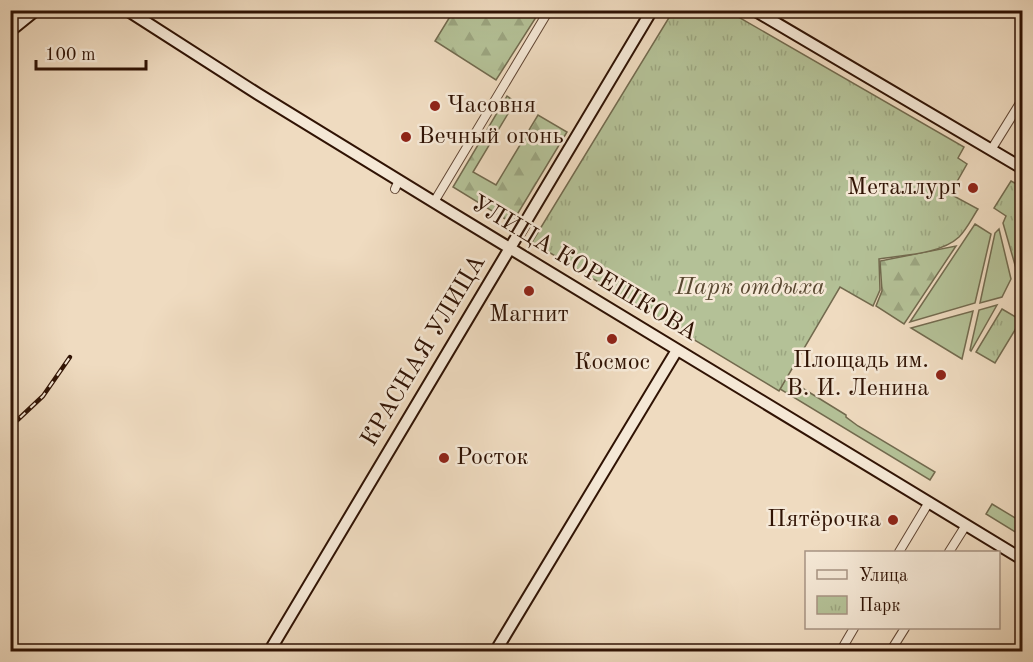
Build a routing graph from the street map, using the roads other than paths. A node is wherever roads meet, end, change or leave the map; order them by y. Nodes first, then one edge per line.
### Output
1 (127, 10) edge
2 (549, 10) edge
3 (652, 10) edge
4 (754, 10) edge
5 (33, 12) edge
6 (10, 31) edge
7 (1023, 100) edge
8 (991, 150) junction
9 (1023, 168) edge
10 (434, 202) junction
11 (510, 248) junction
12 (677, 350) junction
13 (929, 502) junction
14 (966, 525) junction
15 (900, 551) edge
16 (950, 551) edge
17 (1023, 560) edge
18 (853, 629) edge
19 (904, 629) edge
20 (269, 651) edge
21 (495, 651) edge
22 (840, 651) edge
23 (890, 651) edge

1 - 10 main road, УЛИЦА КОРЕШКОВА
2 - 10 street
3 - 11 main road, КРАСНАЯ УЛИЦА
4 - 8 main road
5 - 6 main road
7 - 8 street
8 - 9 main road
10 - 11 main road, УЛИЦА КОРЕШКОВА
11 - 12 main road, УЛИЦА КОРЕШКОВА
11 - 20 main road, КРАСНАЯ УЛИЦА
12 - 13 main road, УЛИЦА КОРЕШКОВА
12 - 21 main road
13 - 14 main road, УЛИЦА КОРЕШКОВА
13 - 15 street
14 - 16 street
14 - 17 main road, УЛИЦА КОРЕШКОВА
18 - 22 street
19 - 23 street

